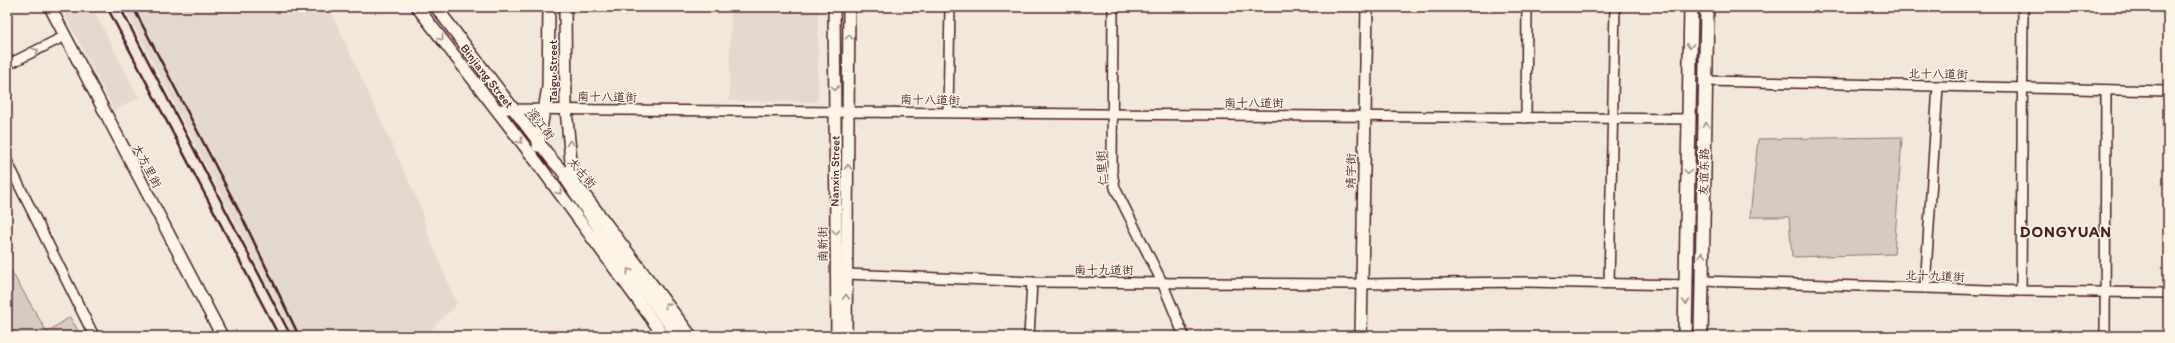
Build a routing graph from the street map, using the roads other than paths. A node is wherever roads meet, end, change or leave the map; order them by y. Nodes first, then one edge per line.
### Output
1 (45, 7) edge
2 (50, 7) edge
3 (417, 7) edge
4 (436, 7) edge
5 (548, 7) edge
6 (565, 7) edge
7 (834, 7) edge
8 (849, 7) edge
9 (950, 7) edge
10 (1113, 7) edge
11 (1367, 7) edge
12 (1528, 7) edge
13 (1615, 7) edge
14 (1691, 7) edge
15 (1707, 7) edge
16 (2023, 7) edge
17 (63, 37) junction
18 (7, 65) edge
19 (1707, 81) junction
20 (1938, 86) junction
21 (2022, 88) junction
22 (2106, 90) junction
23 (2168, 91) edge
24 (495, 109) junction
25 (513, 109) junction
26 (544, 109) junction
27 (566, 109) junction
28 (849, 111) junction
29 (835, 112) junction
30 (948, 112) junction
31 (1112, 115) junction
32 (1365, 116) junction
33 (1526, 118) junction
34 (1613, 118) junction
35 (1689, 119) junction
36 (539, 142) junction
37 (7, 161) edge
38 (536, 161) junction
39 (553, 161) junction
40 (573, 182) junction
41 (600, 232) joint
42 (846, 274) junction
43 (1702, 281) junction
44 (1032, 282) junction
45 (1162, 282) junction
46 (1610, 283) junction
47 (1362, 284) junction
48 (1686, 285) junction
49 (1926, 288) junction
50 (2021, 291) junction
51 (2105, 291) junction
52 (2168, 293) edge
53 (94, 336) edge
54 (215, 336) edge
55 (222, 336) edge
56 (664, 336) edge
57 (678, 336) edge
58 (691, 336) edge
59 (837, 336) edge
60 (846, 336) edge
61 (1030, 336) edge
62 (1184, 336) edge
63 (1361, 336) edge
64 (1685, 336) edge
65 (1701, 336) edge
66 (2105, 336) edge

1 - 17 main road, 大方里街
2 - 17 main road, 大方里街
3 -> 24 main road, Binjiang Street
4 - 25 main road, 滨江街
5 - 26 main road
6 - 27 main road, Taigu Street
7 -> 29 main road, 南新街
28 -> 8 main road, Nanxin Street
9 - 30 street
10 - 31 street, 仁里街
11 - 32 main road, 靖宇街
12 - 33 street
13 - 34 street
14 -> 35 highway, 友谊东路
15 - 19 highway, 友谊东路
16 - 21 street
18 -> 17 street
17 - 54 main road, 大方里街
17 - 55 main road, 大方里街
19 - 20 street, 北十八道街
43 -> 19 highway, 友谊东路
20 - 21 street, 北十八道街
20 - 49 street
21 - 22 street, 北十八道街
21 - 50 street
22 - 23 street, 北十八道街
22 - 51 street
24 - 25 street, 南十八道街
24 -> 38 main road, Binjiang Street
25 - 26 street, 南十八道街
25 - 36 main road, 滨江街
26 - 27 street, 南十八道街
26 - 36 main road
27 - 29 street, 南十八道街
40 -> 27 main road, Taigu Street
28 - 29 street, 南十八道街
28 - 30 street, 南十八道街
42 -> 28 main road, Nanxin Street
29 -> 59 main road, 南新街
30 - 31 street, 南十八道街
31 - 32 street, 南十八道街
31 - 45 street, 仁里街
32 - 33 street
32 - 47 main road, 靖宇街
33 - 34 street
34 - 35 street
34 - 46 street
35 -> 48 highway, 友谊东路
36 - 38 main road
36 - 39 main road, 滨江街
37 - 53 street
38 -> 56 main road
39 - 40 main road, 太古街
39 - 41 street, 太古街
58 -> 40 main road, 太古街
57 -> 41 main road, 太古街
42 - 44 street, 南十九道街
60 -> 42 main road, Nanxin Street
43 - 49 street, 北十九道街
43 - 65 highway, 友谊东路
44 - 45 street, 南十九道街
44 - 61 street
45 - 47 street, 南十九道街
45 - 62 street, 仁里街
46 - 47 street
46 - 48 street
47 - 63 main road, 靖宇街
48 -> 64 highway, 友谊东路
49 - 50 street, 北十九道街
50 - 51 street, 北十九道街
51 - 52 street, 北十九道街
51 - 66 street

